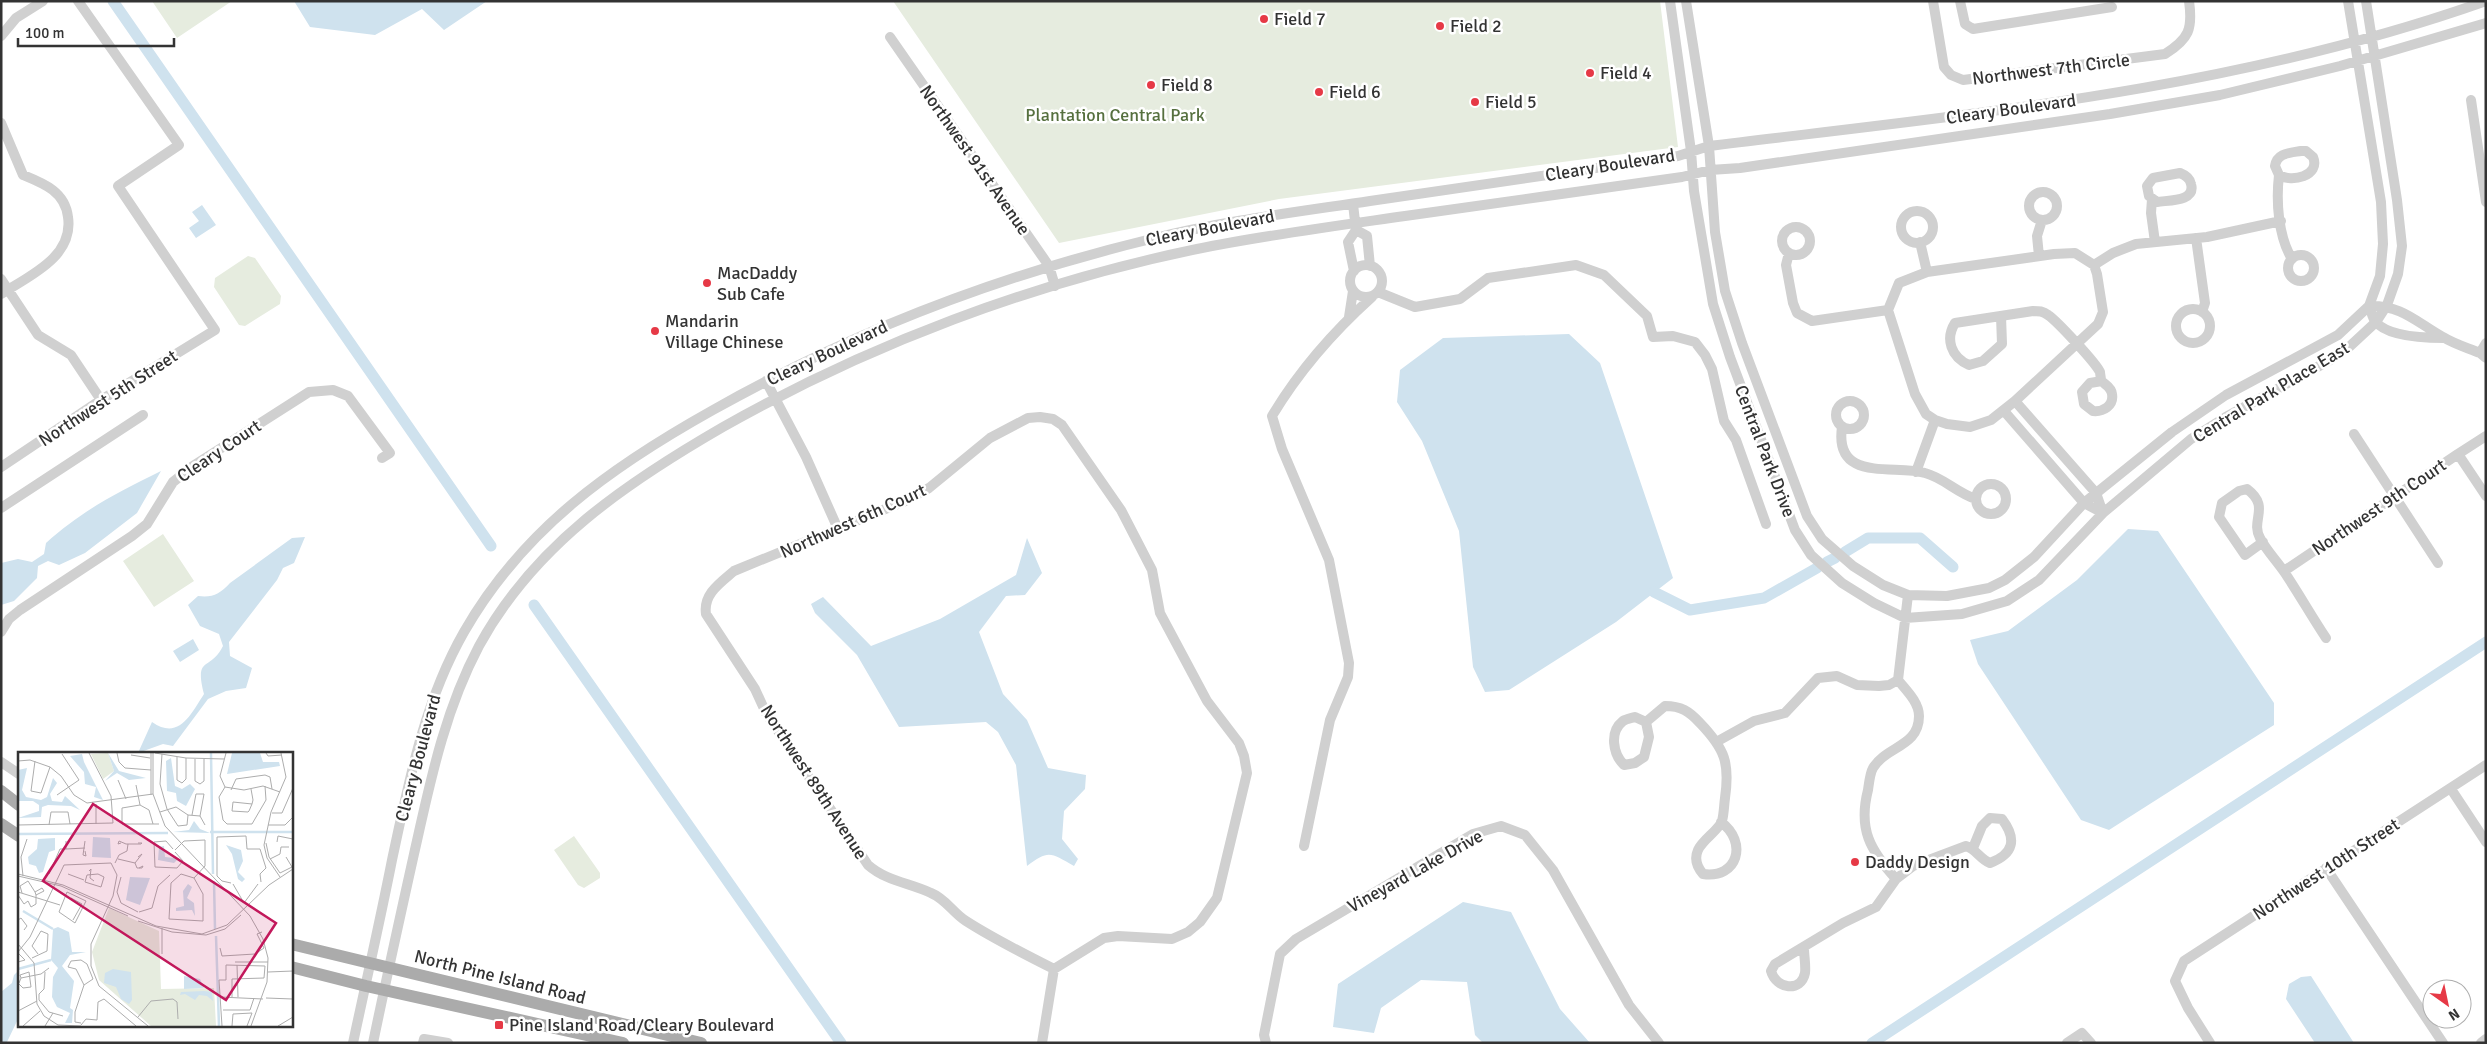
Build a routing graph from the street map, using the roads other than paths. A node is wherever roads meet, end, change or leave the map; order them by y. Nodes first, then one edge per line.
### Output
1 (43, 1) edge
2 (78, 1) edge
3 (1670, 1) edge
4 (1686, 1) edge
5 (1933, 1) edge
6 (1960, 1) edge
7 (2189, 1) edge
8 (2348, 1) edge
9 (2366, 1) edge
10 (2486, 1) edge
11 (2112, 7) dead end
12 (2486, 23) edge
13 (1, 36) edge
14 (890, 37) dead end
15 (2371, 38) junction
16 (2354, 42) junction
17 (2374, 57) junction
18 (2357, 62) junction
19 (2471, 100) dead end
20 (1, 123) edge
21 (1709, 146) junction
22 (1691, 151) junction
23 (1710, 170) junction
24 (1692, 174) junction
25 (2279, 175) dead end
26 (2152, 200) dead end
27 (2486, 202) edge
28 (1353, 204) junction
29 (2042, 220) dead end
30 (2280, 221) junction
31 (1356, 226) junction
32 (2196, 238) junction
33 (1920, 242) dead end
34 (2155, 242) junction
35 (1789, 253) dead end
36 (2039, 256) junction
37 (2292, 259) dead end
38 (2094, 265) junction
39 (1049, 266) junction
40 (1370, 266) junction
41 (1354, 271) junction
42 (1927, 272) junction
43 (1, 279) edge
44 (1055, 286) junction
45 (1353, 291) junction
46 (5, 292) edge
47 (1375, 294) junction
48 (2387, 305) junction
49 (2369, 306) junction
50 (1888, 310) junction
51 (2202, 312) dead end
52 (2001, 316) junction
53 (1349, 317) junction
54 (2376, 322) junction
55 (2444, 338) junction
56 (2486, 343) edge
57 (2076, 345) junction
58 (2483, 356) edge
59 (766, 381) junction
60 (2102, 381) dead end
61 (774, 399) junction
62 (101, 400) junction
63 (2015, 401) junction
64 (2004, 410) junction
65 (143, 415) dead end
66 (1935, 420) junction
67 (1842, 427) dead end
68 (2354, 434) dead end
69 (2486, 436) edge
70 (2458, 454) junction
71 (382, 458) dead end
72 (1, 467) edge
73 (1916, 472) junction
74 (2096, 493) junction
75 (2395, 496) junction
76 (2486, 496) edge
77 (1976, 498) dead end
78 (2084, 503) junction
79 (1, 508) edge
80 (2103, 513) junction
81 (1766, 524) dead end
82 (838, 529) junction
83 (2263, 542) junction
84 (2438, 563) dead end
85 (2284, 571) junction
86 (1908, 594) junction
87 (704, 605) joint
88 (1905, 618) junction
89 (1, 632) edge
90 (2326, 638) dead end
91 (1898, 680) junction
92 (1646, 722) junction
93 (1718, 741) junction
94 (1, 762) edge
95 (2486, 766) edge
96 (18, 773) edge
97 (2451, 789) junction
98 (1, 791) edge
99 (18, 803) edge
100 (1722, 822) junction
101 (1, 824) edge
102 (18, 835) edge
103 (2486, 842) edge
104 (1304, 846) dead end
105 (1972, 848) junction
106 (2326, 868) junction
107 (1896, 879) junction
108 (292, 944) edge
109 (1804, 948) dead end
110 (371, 964) junction
111 (292, 967) edge
112 (389, 968) junction
113 (1054, 969) junction
114 (366, 986) junction
115 (384, 990) junction
116 (2486, 1039) edge
117 (686, 1042) edge
118 (353, 1043) edge
119 (373, 1043) edge
120 (424, 1043) edge
121 (448, 1043) edge
122 (623, 1043) edge
123 (701, 1043) edge
124 (1042, 1043) edge
125 (1266, 1043) edge
126 (1659, 1043) edge
127 (2067, 1043) edge
128 (2091, 1043) edge
129 (2210, 1043) edge
130 (2443, 1043) edge
131 (2481, 1043) edge

1 - 13 street
2 - 62 street, Northwest 5th Street
3 - 22 street, Central Park Drive
4 - 21 street, Central Park Drive
5 - 7 street, Northwest 7th Circle
6 - 11 street
8 - 16 street, Central Park Place East
9 - 15 street, Central Park Place East
10 - 15 street, Cleary Boulevard
12 - 17 street, Cleary Boulevard
14 - 39 street, Northwest 91st Avenue
15 - 16 street, Cleary Boulevard
15 - 17 street, Central Park Place East
16 - 18 street, Central Park Place East
16 - 21 street, Cleary Boulevard
17 - 18 street, Cleary Boulevard
17 - 48 street, Central Park Place East
18 - 23 street, Cleary Boulevard
18 - 49 street, Central Park Place East
19 - 27 street
20 - 46 street
21 - 22 street, Cleary Boulevard
21 - 23 street, Central Park Drive
22 - 24 street, Central Park Drive
22 - 28 street, Cleary Boulevard
23 - 24 street, Cleary Boulevard
23 - 86 street, Central Park Drive
24 - 31 street, Cleary Boulevard
24 - 88 street, Central Park Drive
25 - 30 street
26 - 34 street
28 - 31 street
28 - 39 street, Cleary Boulevard
29 - 36 street
30 - 32 street
30 - 37 street
31 - 40 street
31 - 41 street
31 - 44 street, Cleary Boulevard
32 - 34 street
32 - 51 street
33 - 42 street
34 - 38 street
35 - 50 street
36 - 38 street
36 - 42 street
38 - 57 street
39 - 44 street, Northwest 91st Avenue
39 - 59 street, Cleary Boulevard
40 - 41 street
40 - 47 street
41 - 45 street
42 - 50 street
43 - 46 street
44 - 61 street, Cleary Boulevard
45 - 47 street
45 - 53 street
46 - 62 street
47 - 53 street
47 - 81 street
48 - 49 street
48 - 54 street, Central Park Place East
48 - 55 street
49 - 54 street
49 - 74 street, Central Park Place East
50 - 66 street
52 - 52 street
52 - 57 street
53 - 104 street
54 - 55 street
54 - 80 street, Central Park Place East
55 - 58 street
56 - 58 street
57 - 60 street
57 - 63 street
59 - 61 street
59 - 110 street, Cleary Boulevard
61 - 82 street
61 - 112 street, Cleary Boulevard
62 - 72 street, Northwest 5th Street
63 - 64 street
63 - 74 street
64 - 66 street
64 - 78 street
65 - 79 street
66 - 73 street
67 - 73 street
68 - 75 street
69 - 70 street
70 - 75 street, Northwest 9th Court
70 - 76 street, Northwest 9th Court
71 - 89 street, Cleary Court
73 - 77 street
74 - 78 street, Central Park Drive
74 - 80 street
75 - 84 street
75 - 85 street, Northwest 9th Court
78 - 80 street
78 - 86 street, Central Park Drive
80 - 88 street, Central Park Drive
82 - 87 street, Northwest 6th Court
82 - 113 street, Northwest 6th Court
83 - 83 street
83 - 85 street
85 - 90 street
86 - 88 street
87 - 113 street, Northwest 89th Avenue
88 - 91 street
91 - 93 street
91 - 107 street
92 - 92 street
92 - 93 street
93 - 100 street
94 - 96 street
95 - 97 street, Northwest 10th Street
97 - 103 street
97 - 106 street, Northwest 10th Street
98 - 99 main road
100 - 100 street
101 - 102 main road
105 - 105 street
105 - 107 street
106 - 129 street, Northwest 10th Street
106 - 130 street
107 - 109 street
108 - 110 main road, North Pine Island Road
110 - 112 main road, North Pine Island Road
110 - 114 street, Cleary Boulevard
111 - 114 main road, North Pine Island Road
112 - 115 street, Cleary Boulevard
112 - 117 main road, North Pine Island Road
113 - 124 street
114 - 115 main road, North Pine Island Road
114 - 118 street, Cleary Boulevard
115 - 119 street, Cleary Boulevard
115 - 122 main road, North Pine Island Road
116 - 131 street
117 - 123 main road, North Pine Island Road
120 - 121 street
125 - 126 street, Vineyard Lake Drive
127 - 128 street

